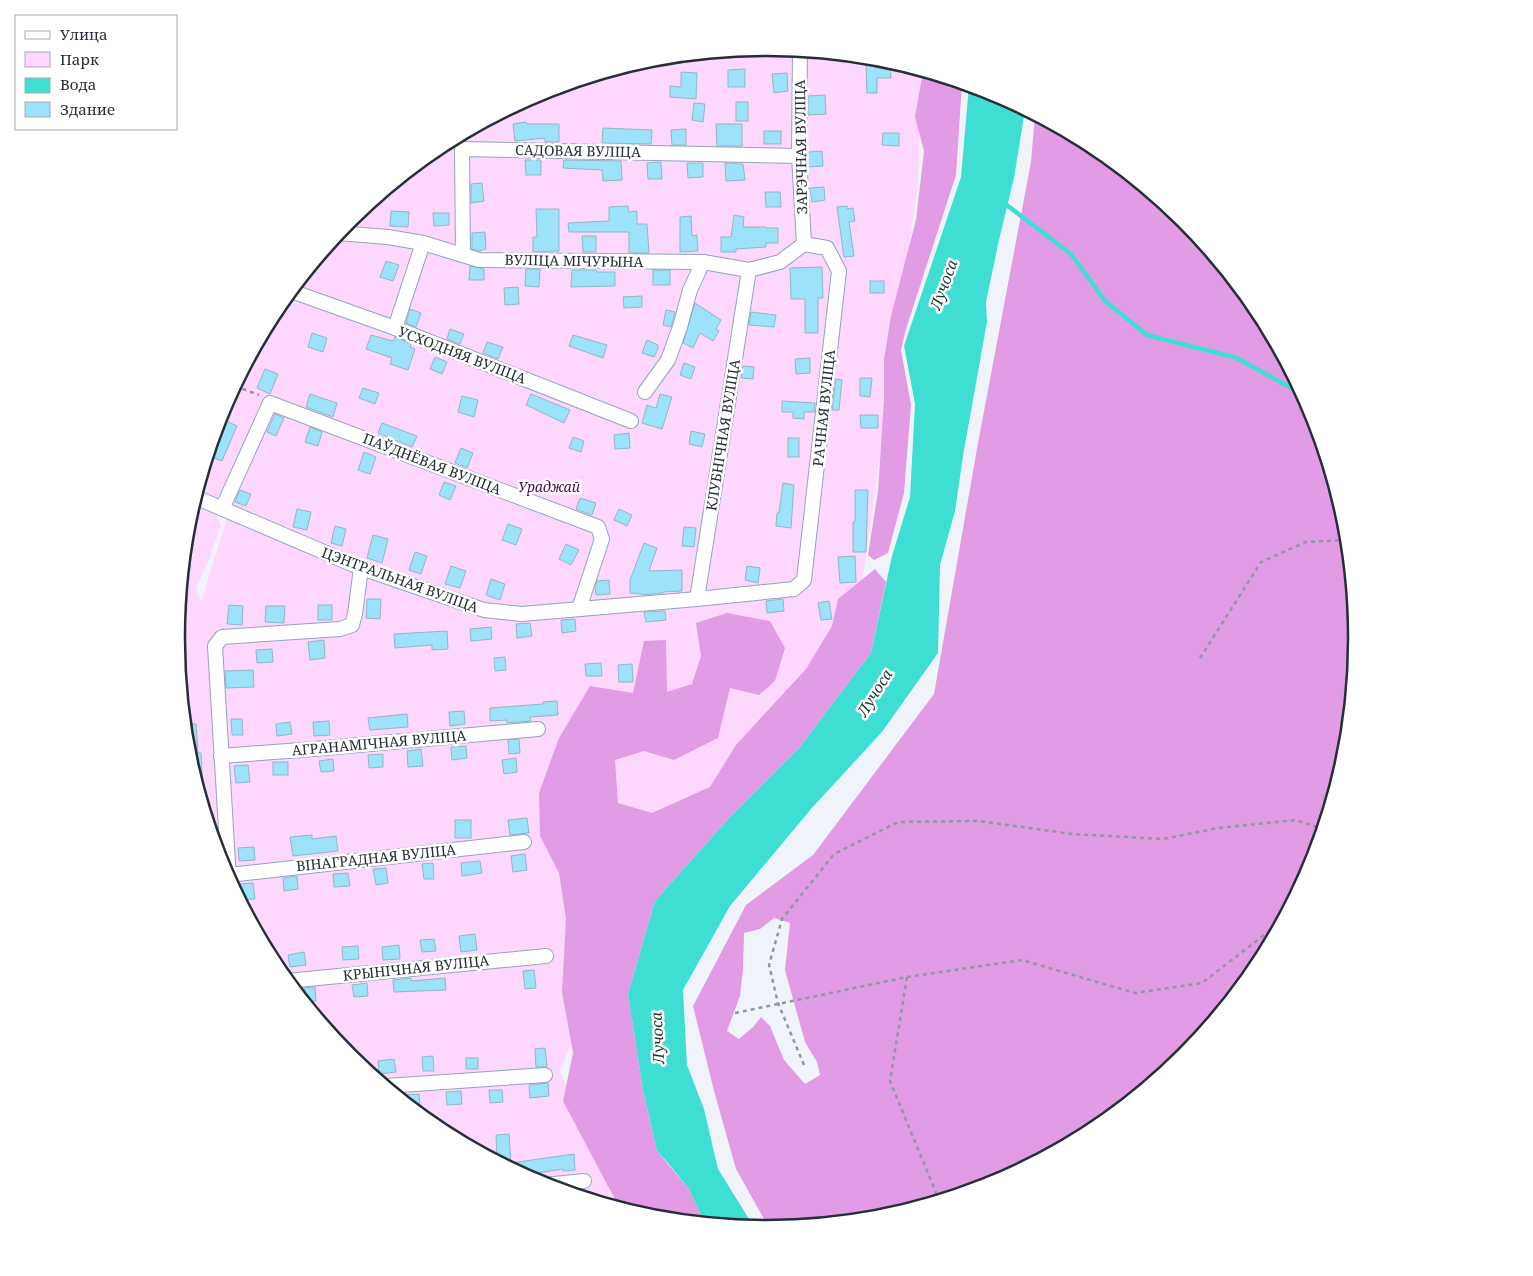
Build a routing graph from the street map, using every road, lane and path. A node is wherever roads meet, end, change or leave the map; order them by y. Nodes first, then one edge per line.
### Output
1 (800, 57) edge
2 (799, 156) junction
3 (348, 234) edge
4 (423, 243) junction
5 (804, 244) junction
6 (463, 256) junction
7 (703, 262) junction
8 (749, 270) junction
9 (298, 294) edge
10 (395, 328) junction
11 (241, 389) edge
12 (645, 392) dead end
13 (270, 403) junction
14 (631, 421) dead end
15 (202, 500) edge
16 (222, 509) junction
17 (1339, 540) edge
18 (361, 568) junction
19 (794, 588) joint
20 (697, 599) junction
21 (579, 609) junction
22 (1200, 658) dead end
23 (538, 729) dead end
24 (221, 756) junction
25 (1316, 827) edge
26 (524, 842) dead end
27 (228, 857) edge
28 (236, 876) edge
29 (1268, 932) edge
30 (546, 956) dead end
31 (907, 977) junction
32 (296, 979) edge
33 (778, 1003) junction
34 (735, 1013) dead end
35 (804, 1065) dead end
36 (545, 1075) dead end
37 (395, 1085) edge
38 (584, 1181) dead end
39 (563, 1183) edge
40 (937, 1194) edge

1 - 2 lane, ЗАРЭЧНАЯ ВУЛІЦА
2 - 5 lane, ЗАРЭЧНАЯ ВУЛІЦА
2 - 6 lane, САДОВАЯ ВУЛІЦА
3 - 4 lane, ВУЛІЦА МІЧУРЫНА
4 - 6 lane, ВУЛІЦА МІЧУРЫНА
4 - 10 lane
5 - 8 lane, ВУЛІЦА МІЧУРЫНА
5 - 19 lane, РАЧНАЯ ВУЛІЦА
6 - 7 lane, ВУЛІЦА МІЧУРЫНА
7 - 8 lane, ВУЛІЦА МІЧУРЫНА
7 - 12 lane
8 - 20 lane, КЛУБНІЧНАЯ ВУЛІЦА
9 - 10 lane, УСХОДНЯЯ ВУЛІЦА
10 - 14 lane, УСХОДНЯЯ ВУЛІЦА
11 - 13 path
13 - 16 lane
13 - 21 lane, ПАЎДНЁВАЯ ВУЛІЦА
15 - 16 lane, ЦЭНТРАЛЬНАЯ ВУЛІЦА
16 - 18 lane, ЦЭНТРАЛЬНАЯ ВУЛІЦА
17 - 22 path
18 - 21 lane, ЦЭНТРАЛЬНАЯ ВУЛІЦА
18 - 24 lane
19 - 20 lane, ЦЭНТРАЛЬНАЯ ВУЛІЦА
20 - 21 lane, ЦЭНТРАЛЬНАЯ ВУЛІЦА
23 - 24 lane, АГРАНАМІЧНАЯ ВУЛІЦА
24 - 27 lane
25 - 33 path
26 - 28 lane, ВІНАГРАДНАЯ ВУЛІЦА
29 - 31 path
30 - 32 lane, КРЫНІЧНАЯ ВУЛІЦА
31 - 33 path
31 - 40 path
33 - 34 path
33 - 35 path
36 - 37 lane
38 - 39 lane

